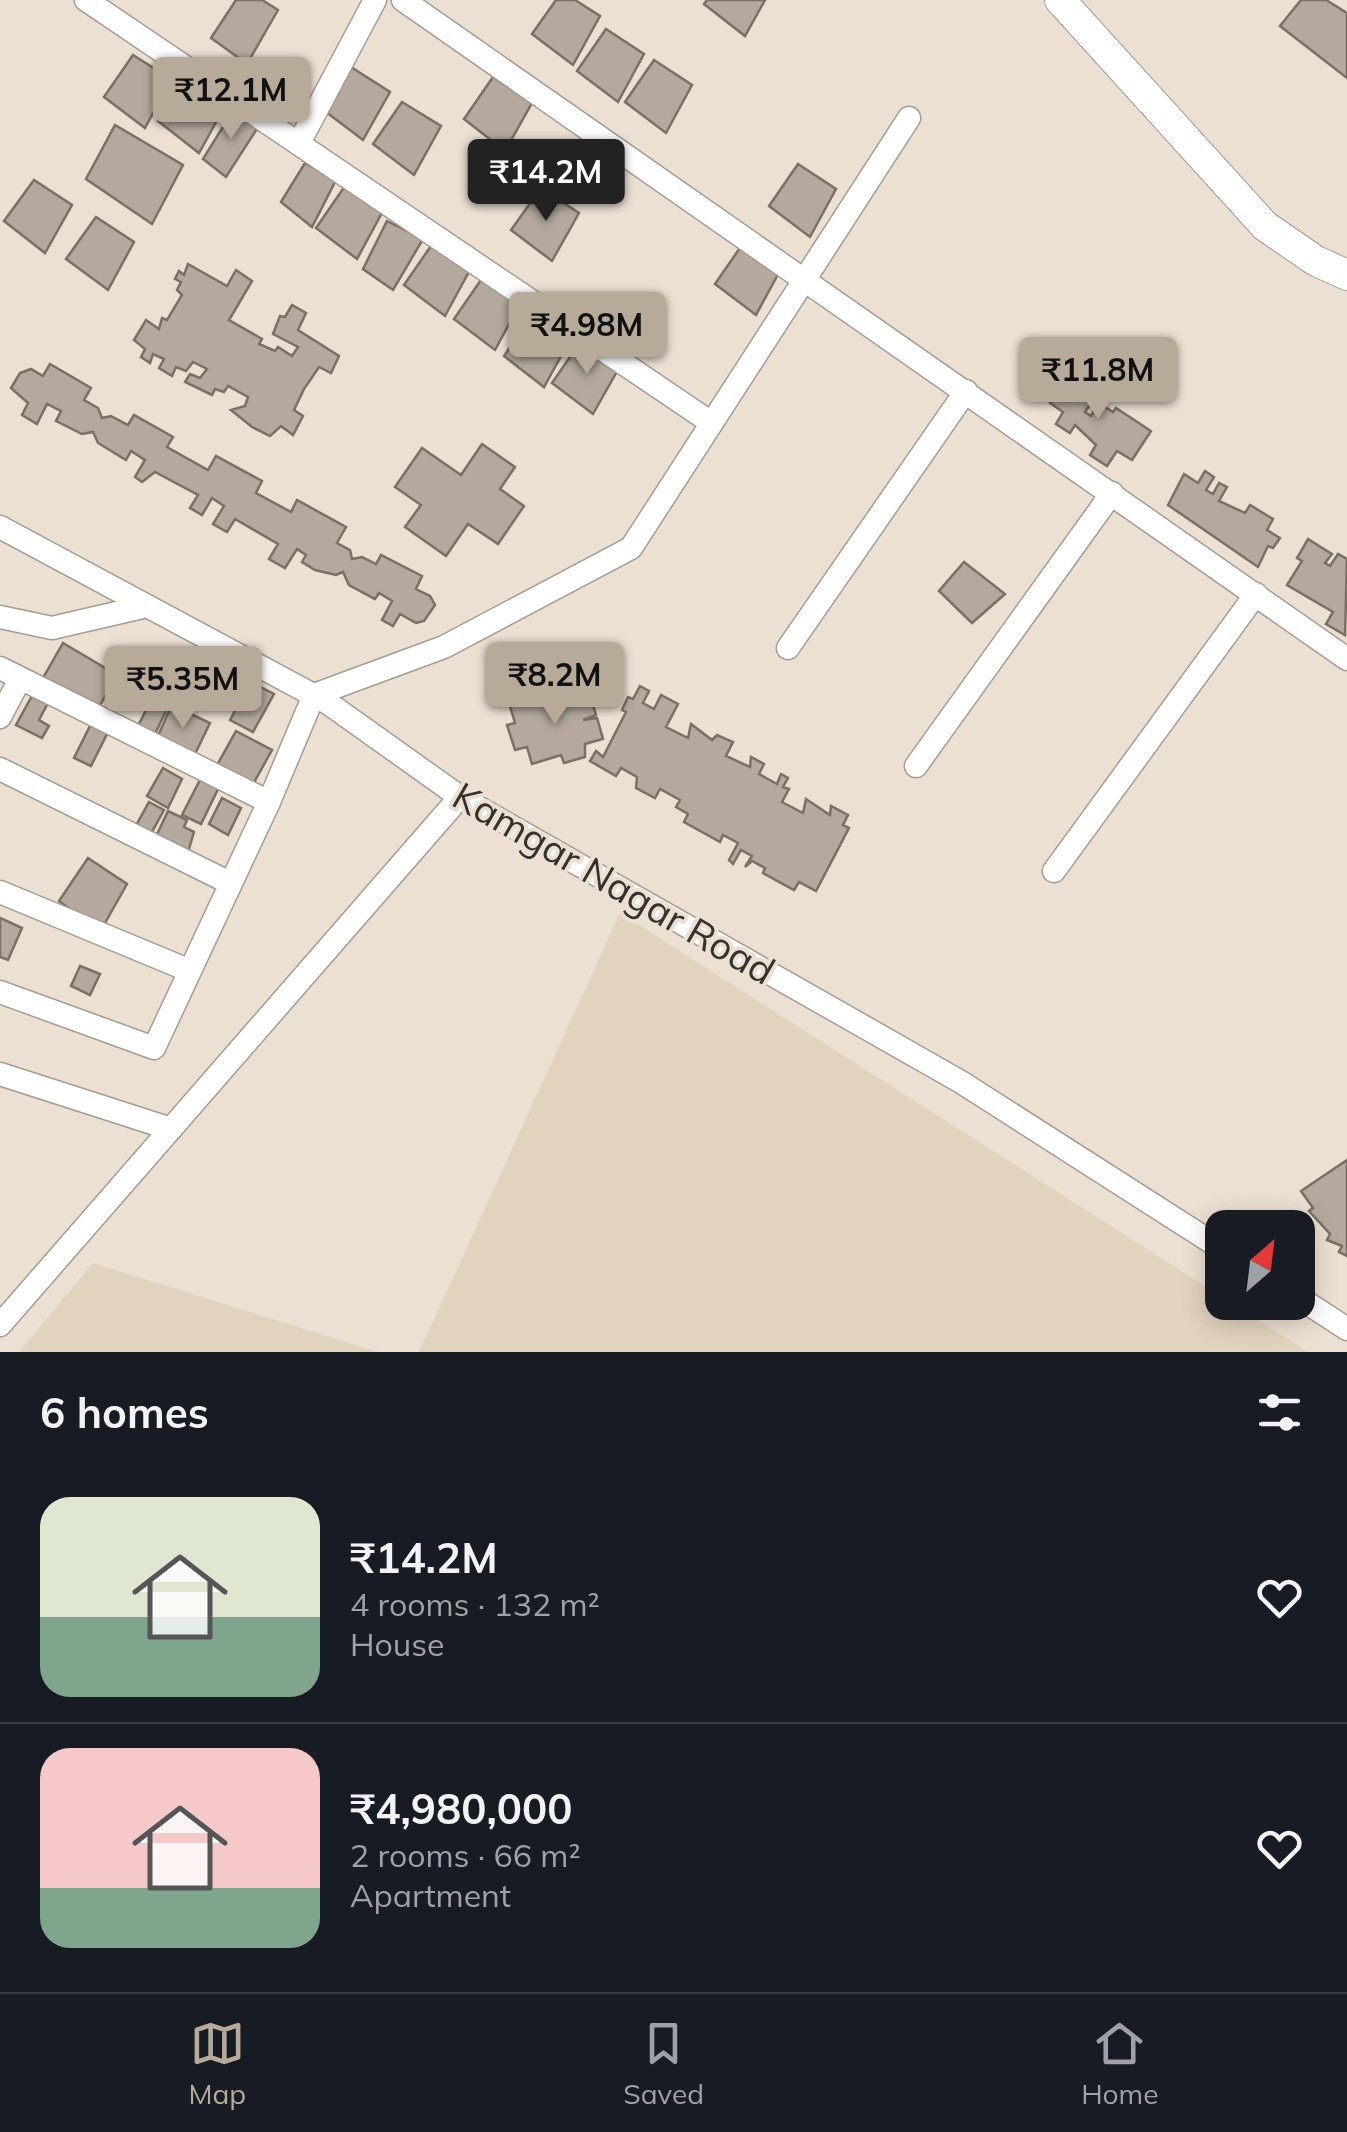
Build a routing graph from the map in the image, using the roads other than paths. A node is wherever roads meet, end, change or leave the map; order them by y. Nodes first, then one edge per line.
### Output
1 (86, 0) edge
2 (375, 0) edge
3 (403, 0) edge
4 (1060, 0) edge
5 (909, 118) dead end
6 (300, 143) junction
7 (1347, 275) edge
8 (806, 278) junction
9 (966, 391) junction
10 (710, 422) junction
11 (1112, 493) junction
12 (0, 527) edge
13 (1256, 594) junction
14 (147, 606) junction
15 (0, 617) edge
16 (788, 648) dead end
17 (1347, 658) edge
18 (10, 674) edge
19 (314, 695) junction
20 (0, 716) edge
21 (916, 766) dead end
22 (0, 769) edge
23 (460, 797) junction
24 (269, 802) junction
25 (1054, 871) dead end
26 (230, 883) junction
27 (0, 892) edge
28 (188, 970) junction
29 (0, 992) edge
30 (0, 1074) edge
31 (171, 1128) junction
32 (1205, 1238) edge
33 (1315, 1309) edge
34 (0, 1324) edge
35 (1347, 1329) edge

1 - 6 street
2 - 6 street
3 - 8 street
4 - 7 street
5 - 8 street
6 - 10 street
8 - 9 street
8 - 10 street
9 - 11 street
9 - 16 street
10 - 19 street
11 - 13 street
11 - 21 street
12 - 14 street, Kamgar Nagar Road
13 - 17 street
13 - 25 street
14 - 15 street
14 - 19 street, Kamgar Nagar Road
18 - 20 street
18 - 24 street
19 - 23 street, Kamgar Nagar Road
19 - 24 street
22 - 26 street
23 - 31 street
23 - 32 street, Kamgar Nagar Road
24 - 26 street
26 - 28 street
27 - 28 street
28 - 29 street
30 - 31 street
31 - 34 street
33 - 35 street

